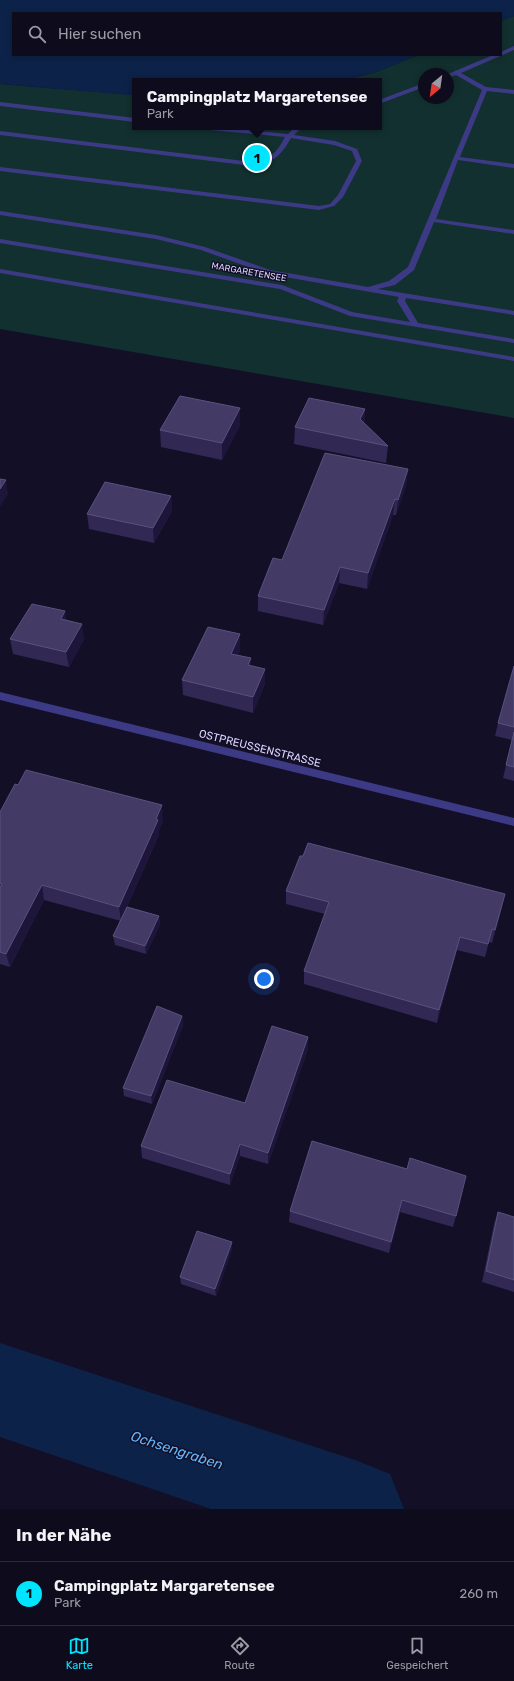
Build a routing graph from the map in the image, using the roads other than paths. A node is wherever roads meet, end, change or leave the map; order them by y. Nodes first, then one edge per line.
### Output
1 (514, 48) edge
2 (514, 52) edge
3 (504, 53) edge
4 (496, 56) edge
5 (456, 72) joint
6 (418, 88) edge
7 (485, 89) junction
8 (514, 92) edge
9 (382, 101) edge
10 (0, 104) edge
11 (132, 120) edge
12 (229, 130) edge
13 (296, 130) edge
14 (0, 133) edge
15 (290, 136) junction
16 (456, 158) junction
17 (514, 166) edge
18 (0, 169) edge
19 (0, 213) edge
20 (432, 220) junction
21 (514, 232) edge
22 (0, 241) edge
23 (0, 271) edge
24 (268, 272) junction
25 (282, 287) junction
26 (368, 289) junction
27 (403, 295) junction
28 (514, 313) edge
29 (415, 324) junction
30 (514, 341) edge
31 (514, 359) edge
32 (0, 696) edge
33 (514, 822) edge

1 - 3 street
2 - 3 street
4 - 5 street
5 - 7 street
6 - 9 street
7 - 8 street
7 - 16 street
10 - 11 street
12 - 15 street
13 - 15 street
14 - 15 street
15 - 18 street
16 - 17 street
16 - 20 street
19 - 24 street
20 - 21 street
20 - 26 street
22 - 25 street, MARGARETENSEE
23 - 31 street
24 - 25 street
24 - 26 street
25 - 29 street, MARGARETENSEE
26 - 27 street
27 - 28 street
27 - 29 street
29 - 30 street, MARGARETENSEE
32 - 33 street, OSTPREUSSENSTRASSE

